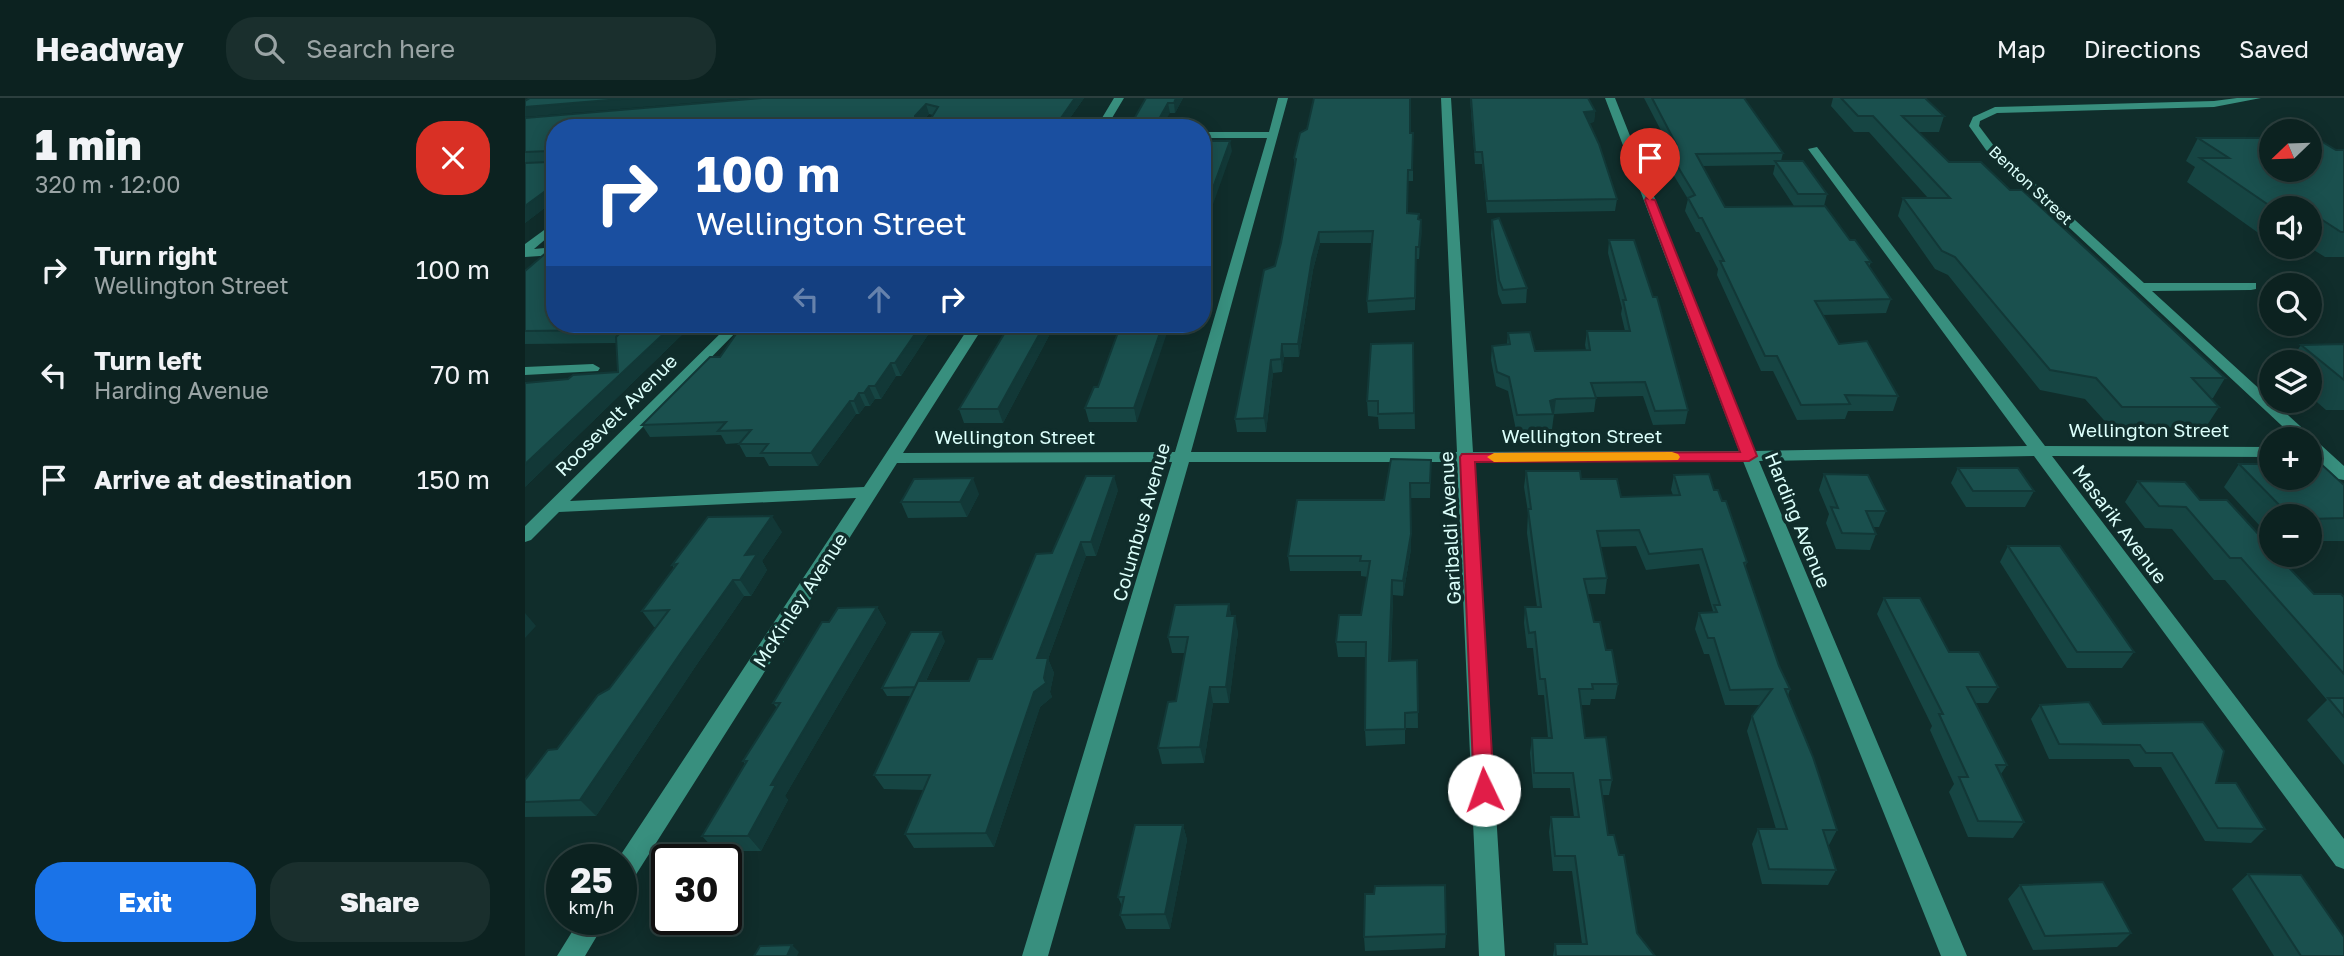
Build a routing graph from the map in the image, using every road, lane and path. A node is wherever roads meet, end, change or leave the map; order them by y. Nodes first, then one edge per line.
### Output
1 (1119, 98) edge
2 (1283, 98) edge
3 (1446, 98) edge
4 (1610, 98) edge
5 (2256, 98) edge
6 (1106, 119) edge
7 (1211, 135) edge
8 (1271, 135) junction
9 (1813, 149) dead end
10 (546, 233) edge
11 (546, 251) edge
12 (525, 252) edge
13 (2251, 286) dead end
14 (2140, 287) junction
15 (728, 333) edge
16 (972, 333) edge
17 (593, 368) dead end
18 (525, 372) edge
19 (2292, 427) edge
20 (2039, 451) junction
21 (2259, 452) edge
22 (1749, 456) junction
23 (1182, 457) junction
24 (1467, 457) junction
25 (2322, 457) edge
26 (893, 458) junction
27 (2344, 475) edge
28 (869, 492) junction
29 (554, 507) junction
30 (525, 536) edge
31 (637, 851) edge
32 (2344, 858) edge
33 (584, 935) edge
34 (570, 956) edge
35 (1035, 956) edge
36 (1492, 956) edge
37 (1954, 956) edge

1 - 6 street
2 - 8 street, Columbus Avenue
3 - 24 street, Garibaldi Avenue
4 - 22 street, Harding Avenue
5 - 14 street, Benton Street
7 - 8 street
8 - 23 street, Columbus Avenue
9 - 20 street, Masarik Avenue
10 - 12 street
11 - 12 street
13 - 14 street
14 - 19 street, Benton Street
15 - 29 street, Roosevelt Avenue
16 - 26 street, McKinley Avenue
17 - 18 street
20 - 21 street, Wellington Street
20 - 22 street, Wellington Street
20 - 32 street, Masarik Avenue
22 - 24 street, Wellington Street
22 - 37 street, Harding Avenue
23 - 24 street, Wellington Street
23 - 26 street, Wellington Street
23 - 35 street, Columbus Avenue
24 - 36 street, Garibaldi Avenue
25 - 27 street
26 - 28 street, McKinley Avenue
28 - 29 street
28 - 31 street, McKinley Avenue
29 - 30 street, Roosevelt Avenue
33 - 34 street

